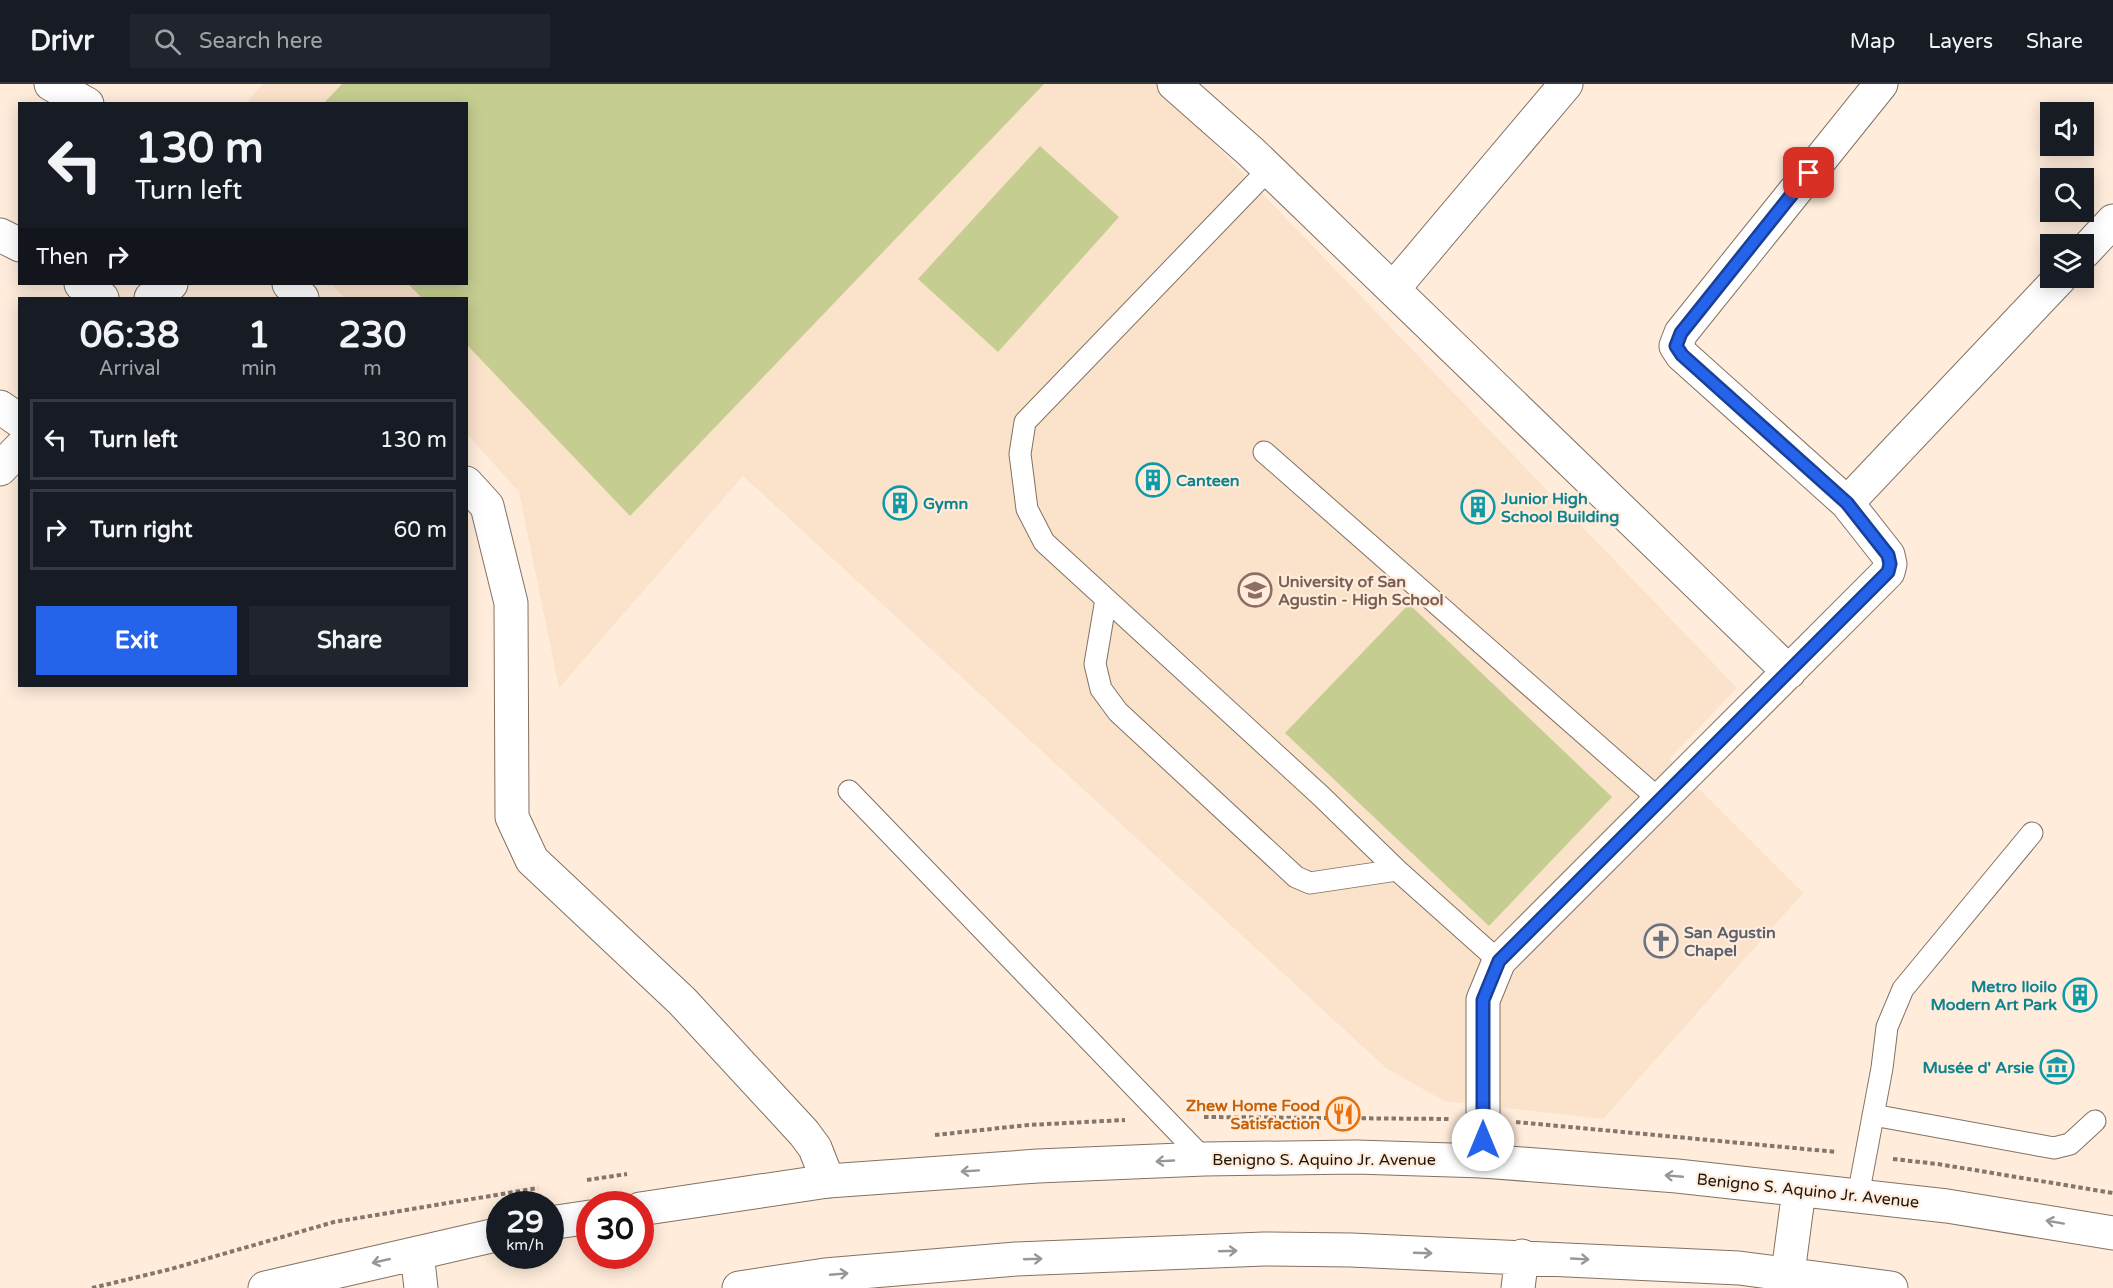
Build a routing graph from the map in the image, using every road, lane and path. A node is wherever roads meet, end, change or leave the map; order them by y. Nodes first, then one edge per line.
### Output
1 (51, 84) edge
2 (1174, 84) edge
3 (1566, 84) edge
4 (1881, 84) edge
5 (83, 102) edge
6 (1269, 170) junction
7 (2112, 223) edge
8 (0, 235) edge
9 (2094, 242) edge
10 (18, 244) edge
11 (82, 285) edge
12 (170, 285) edge
13 (290, 285) edge
14 (2051, 288) edge
15 (1393, 289) junction
16 (100, 297) edge
17 (152, 297) edge
18 (301, 297) edge
19 (0, 407) edge
20 (18, 420) edge
21 (18, 450) edge
22 (1264, 452) dead end
23 (0, 469) edge
24 (468, 485) edge
25 (1847, 503) junction
26 (1106, 598) junction
27 (1789, 672) junction
28 (849, 791) dead end
29 (1660, 801) junction
30 (2032, 833) dead end
31 (1396, 870) junction
32 (1499, 961) junction
33 (1874, 1115) junction
34 (2095, 1121) dead end
35 (1204, 1159) junction
36 (1483, 1161) junction
37 (828, 1181) junction
38 (1799, 1190) junction
39 (1858, 1197) junction
40 (654, 1207) edge
41 (2113, 1233) edge
42 (486, 1237) edge
43 (417, 1253) junction
44 (1520, 1272) edge
45 (1788, 1273) junction
46 (265, 1288) edge
47 (421, 1288) edge
48 (740, 1288) edge
49 (1891, 1288) edge

1 - 5 main road
2 - 6 main road
3 - 15 main road
4 - 25 main road
6 - 15 main road
6 - 26 lane
7 - 9 main road
8 - 10 main road
11 - 16 main road
12 - 17 main road
13 - 18 main road
14 - 25 main road
15 - 27 main road
19 - 20 main road
21 - 23 main road
22 - 29 lane
24 - 37 main road
25 - 27 main road
26 - 31 lane
26 - 31 lane
27 - 29 main road
28 - 35 lane
29 - 32 main road
30 - 33 lane
31 - 32 lane
32 - 36 main road
33 - 34 lane
33 - 39 lane
35 - 36 main road, Benigno S. Aquino Jr. Avenue
35 -> 37 main road, Benigno S. Aquino Jr. Avenue
38 -> 36 main road, Benigno S. Aquino Jr. Avenue
37 - 40 main road, Benigno S. Aquino Jr. Avenue
38 - 39 main road, Benigno S. Aquino Jr. Avenue
38 - 45 main road
41 -> 39 main road, Benigno S. Aquino Jr. Avenue
42 - 43 main road
43 -> 46 main road
43 - 47 main road
44 -> 45 main road
48 -> 44 main road
45 - 49 main road

